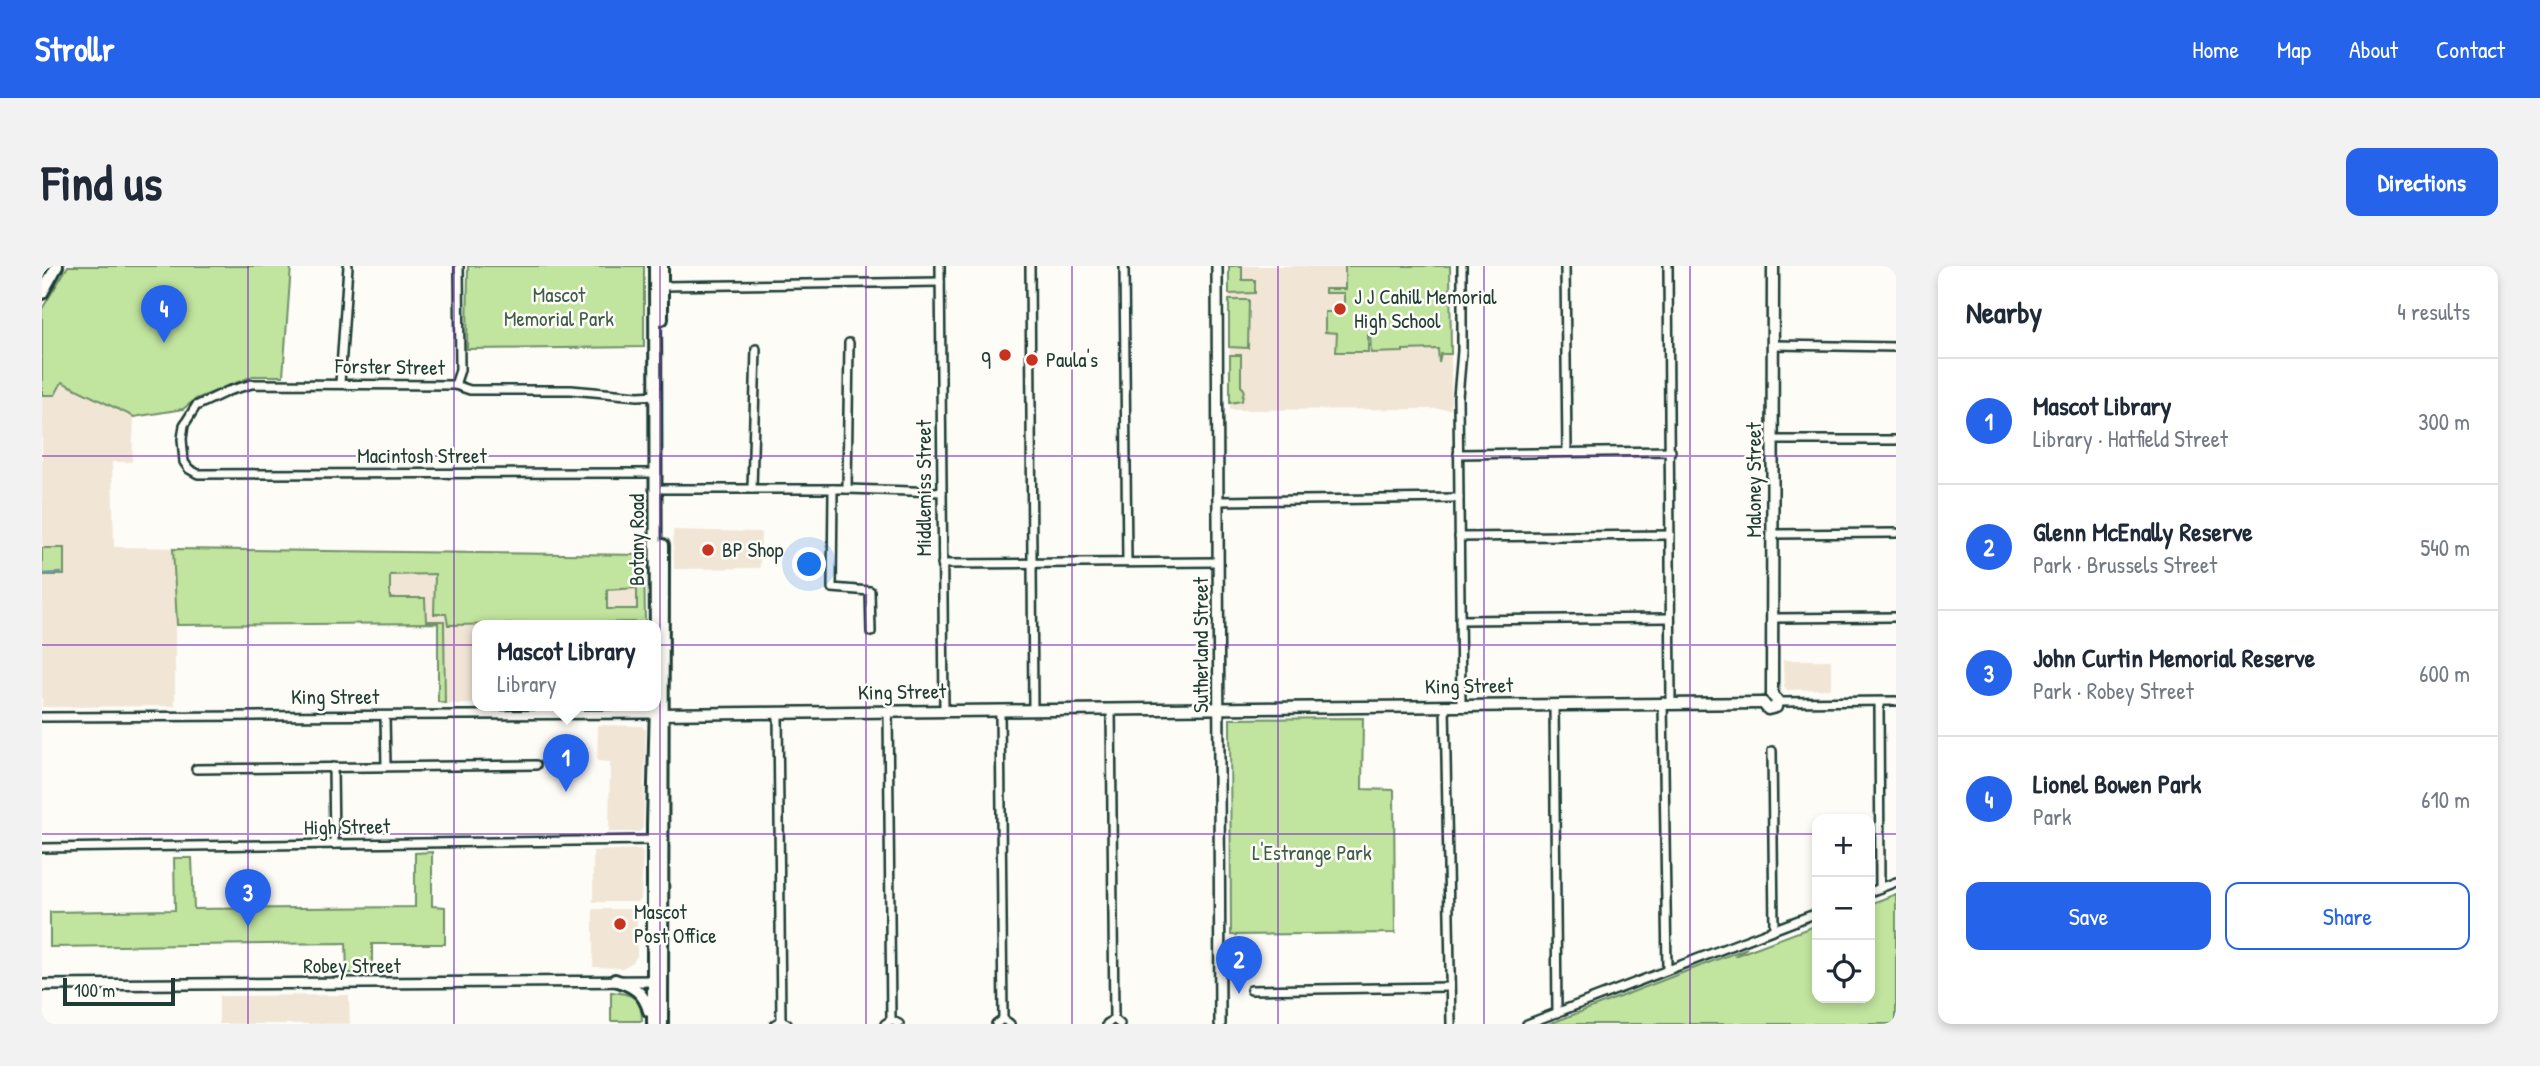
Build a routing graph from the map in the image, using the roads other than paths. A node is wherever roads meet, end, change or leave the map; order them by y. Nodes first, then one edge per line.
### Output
1 (57, 266) edge
2 (348, 266) edge
3 (460, 266) edge
4 (654, 266) edge
5 (662, 266) edge
6 (940, 266) edge
7 (1030, 266) edge
8 (1125, 266) edge
9 (1217, 266) edge
10 (1462, 266) edge
11 (1565, 266) edge
12 (1668, 266) edge
13 (1773, 266) edge
14 (940, 282) junction
15 (662, 286) junction
16 (42, 293) edge
17 (849, 343) dead end
18 (1773, 345) junction
19 (1896, 347) edge
20 (757, 349) dead end
21 (340, 383) junction
22 (455, 384) junction
23 (656, 395) junction
24 (1773, 440) junction
25 (1896, 440) edge
26 (1671, 451) junction
27 (1567, 452) junction
28 (1458, 454) junction
29 (189, 469) joint
30 (656, 473) junction
31 (663, 489) junction
32 (752, 489) junction
33 (833, 489) junction
34 (847, 489) junction
35 (942, 492) junction
36 (1459, 498) junction
37 (1218, 501) junction
38 (1896, 533) edge
39 (1773, 534) junction
40 (1670, 535) junction
41 (1459, 537) junction
42 (1126, 562) junction
43 (1218, 562) junction
44 (1032, 563) junction
45 (942, 564) junction
46 (1896, 617) edge
47 (1670, 618) junction
48 (1773, 618) junction
49 (658, 620) edge
50 (661, 620) edge
51 (1460, 620) junction
52 (871, 632) dead end
53 (1775, 699) junction
54 (1896, 701) edge
55 (1667, 702) junction
56 (1879, 702) junction
57 (1554, 704) junction
58 (1446, 705) junction
59 (1461, 705) junction
60 (1219, 708) junction
61 (1111, 709) junction
62 (944, 710) junction
63 (1000, 710) junction
64 (1033, 710) junction
65 (659, 711) edge
66 (659, 711) edge
67 (888, 711) junction
68 (778, 713) junction
69 (659, 714) junction
70 (385, 716) junction
71 (42, 717) edge
72 (1772, 751) dead end
73 (536, 765) dead end
74 (386, 766) junction
75 (333, 767) junction
76 (196, 769) dead end
77 (653, 840) junction
78 (334, 844) junction
79 (42, 848) edge
80 (1896, 882) edge
81 (1880, 888) junction
82 (1875, 890) edge
83 (1812, 914) edge
84 (1774, 929) junction
85 (1667, 970) junction
86 (615, 980) junction
87 (657, 981) junction
88 (42, 985) edge
89 (1450, 987) junction
90 (1251, 990) dead end
91 (1557, 1013) junction
92 (1003, 1022) edge
93 (1114, 1022) edge
94 (781, 1023) edge
95 (892, 1023) edge
96 (652, 1024) edge
97 (662, 1024) edge
98 (1220, 1024) edge
99 (1451, 1024) edge
100 (1527, 1024) edge

1 - 16 main road
2 - 21 street
3 - 22 street
4 - 23 main road, Botany Road
5 - 15 main road, Botany Road
6 - 14 street, Middlemiss Street
7 - 44 street
8 - 42 street
9 - 37 street, Sutherland Street
10 - 28 street
11 - 27 street
12 - 26 street
13 - 18 main road, Maloney Street
14 - 15 street
14 - 35 street, Middlemiss Street
15 - 31 main road, Botany Road
17 - 34 street
18 - 19 street
18 - 24 main road, Maloney Street
20 - 32 street
21 - 22 street, Forster Street
21 - 29 street, Forster Street
22 - 23 street, Forster Street
23 - 30 main road, Botany Road
24 - 25 street
24 - 39 main road, Maloney Street
26 - 27 street
26 - 40 street
27 - 28 street
28 - 36 street
29 - 30 street, Macintosh Street
30 - 49 main road, Botany Road
31 - 32 street
31 - 50 main road, Botany Road
32 - 33 street
33 - 34 street
33 - 52 street
34 - 35 street
35 - 45 street, Middlemiss Street
36 - 37 street
36 - 41 street
37 - 43 street, Sutherland Street
38 - 39 street
39 - 48 main road, Maloney Street
40 - 41 street
40 - 47 street
41 - 51 street
42 - 43 street
42 - 44 street
43 - 60 street, Sutherland Street
44 - 45 street
44 - 64 street
45 - 62 street, Middlemiss Street
46 - 48 street
47 - 51 street
47 - 55 street
48 - 53 main road, Maloney Street
51 - 59 street
53 - 55 main road, King Street
53 - 56 street
54 - 56 street
55 - 57 main road, King Street
55 - 85 street
56 - 81 street
57 - 59 main road, King Street
57 - 91 street
58 - 59 main road, King Street
58 - 60 main road, King Street
58 - 89 street
60 - 61 main road, King Street
60 - 98 street, Sutherland Street
61 - 64 main road, King Street
61 - 93 street
62 - 63 main road, King Street
62 - 67 main road, King Street
63 - 64 main road, King Street
63 - 92 street
65 - 69 main road, Botany Road
66 - 69 main road, Botany Road
67 - 68 main road, King Street
67 - 95 street
68 - 69 main road, King Street
68 - 94 street
69 - 70 street, King Street
69 - 77 main road, Botany Road
69 - 87 main road, Botany Road
70 - 71 street, King Street
70 - 74 street
72 - 84 street
73 - 74 street
74 - 75 street
75 - 76 street
75 - 78 street
77 - 78 street, High Street
77 - 87 main road, Botany Road
78 - 79 street, High Street
80 - 81 street
81 - 82 street
83 - 84 street
84 - 85 street
85 - 91 street
86 - 87 street, Robey Street
86 - 88 street, Robey Street
86 - 96 main road
87 - 96 main road, Botany Road
87 - 97 main road, Botany Road
89 - 90 street
89 - 99 street
91 - 100 street

